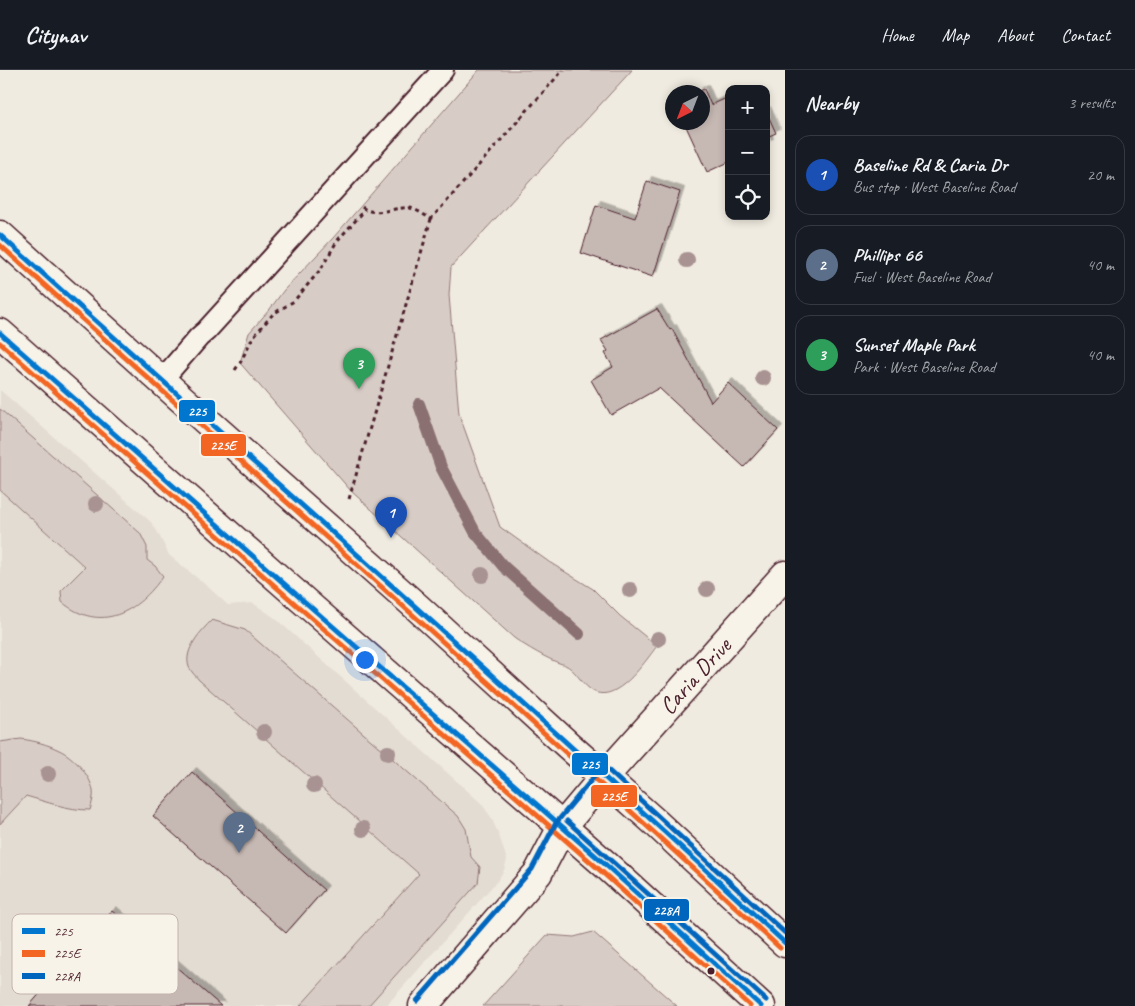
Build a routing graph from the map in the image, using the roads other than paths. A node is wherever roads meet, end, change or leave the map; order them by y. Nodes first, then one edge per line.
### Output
1 (443, 70) edge
2 (0, 235) edge
3 (0, 333) edge
4 (161, 381) junction
5 (785, 575) edge
6 (604, 777) junction
7 (562, 826) junction
8 (785, 943) edge
9 (423, 1006) edge
10 (761, 1006) edge

1 - 4 lane
2 - 4 main road
3 - 7 main road
4 - 6 main road
5 - 6 main road, Caria Drive
6 - 7 main road, Caria Drive
6 - 8 main road
7 - 9 main road, Caria Drive
7 - 10 main road

